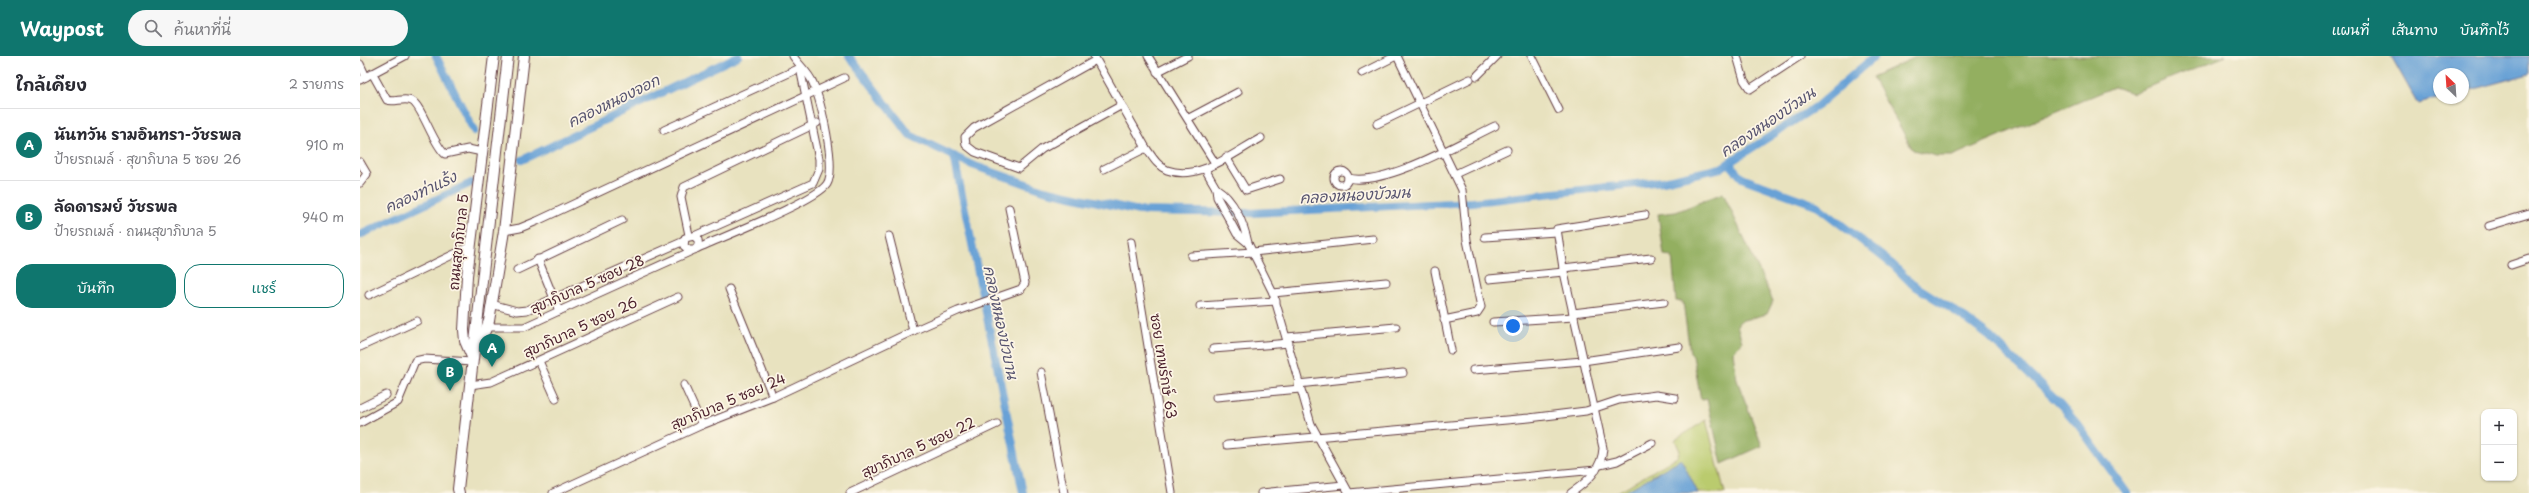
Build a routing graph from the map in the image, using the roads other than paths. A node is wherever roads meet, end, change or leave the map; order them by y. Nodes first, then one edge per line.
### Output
1 (405, 56) edge
2 (494, 56) edge
3 (508, 56) edge
4 (524, 56) edge
5 (793, 56) edge
6 (1148, 56) edge
7 (1188, 56) edge
8 (1397, 56) edge
9 (1497, 56) edge
10 (1532, 56) edge
11 (1737, 56) edge
12 (1800, 56) edge
13 (1095, 58) edge
14 (360, 64) edge
15 (800, 68) junction
16 (1157, 72) junction
17 (1362, 73) dead end
18 (366, 77) edge
19 (844, 78) dead end
20 (812, 81) junction
21 (802, 85) junction
22 (1238, 92) dead end
23 (816, 93) junction
24 (806, 96) junction
25 (1420, 104) junction
26 (1122, 105) junction
27 (1559, 110) dead end
28 (1189, 118) junction
29 (822, 121) junction
30 (812, 124) junction
31 (1377, 124) dead end
32 (1496, 126) dead end
33 (664, 130) dead end
34 (1261, 138) dead end
35 (1146, 148) junction
36 (1507, 150) dead end
37 (1443, 151) junction
38 (482, 152) junction
39 (1226, 157) junction
40 (360, 162) edge
41 (1215, 163) junction
42 (1205, 168) junction
43 (1104, 169) dead end
44 (1455, 174) junction
45 (1348, 178) dead end
46 (1280, 179) dead end
47 (360, 182) edge
48 (1216, 188) junction
49 (794, 192) junction
50 (800, 203) junction
51 (1009, 208) dead end
52 (2529, 214) edge
53 (1645, 215) dead end
54 (622, 220) dead end
55 (2489, 226) dead end
56 (504, 231) junction
57 (1556, 232) junction
58 (889, 236) dead end
59 (689, 237) junction
60 (1485, 238) dead end
61 (1373, 239) dead end
62 (1131, 242) dead end
63 (1248, 243) junction
64 (471, 246) junction
65 (695, 249) junction
66 (1253, 252) junction
67 (1191, 256) dead end
68 (1651, 258) dead end
69 (538, 259) junction
70 (2529, 259) edge
71 (2511, 265) dead end
72 (517, 270) dead end
73 (1564, 270) junction
74 (1435, 271) dead end
75 (1489, 279) dead end
76 (1386, 282) dead end
77 (729, 289) dead end
78 (369, 295) dead end
79 (555, 296) junction
80 (678, 297) dead end
81 (1274, 297) junction
82 (1664, 302) dead end
83 (491, 304) junction
84 (1200, 306) dead end
85 (559, 311) junction
86 (1573, 315) junction
87 (1444, 320) junction
88 (418, 321) dead end
89 (1493, 322) dead end
90 (487, 327) junction
91 (1396, 327) dead end
92 (913, 331) junction
93 (1288, 340) junction
94 (474, 341) junction
95 (360, 347) edge
96 (1679, 347) dead end
97 (1213, 349) dead end
98 (1450, 350) dead end
99 (472, 359) junction
100 (539, 361) junction
101 (1583, 361) junction
102 (1473, 370) dead end
103 (1041, 372) dead end
104 (1403, 373) dead end
105 (470, 385) junction
106 (684, 385) dead end
107 (1299, 387) junction
108 (386, 395) dead end
109 (773, 397) junction
110 (1216, 397) dead end
111 (1675, 398) dead end
112 (556, 399) dead end
113 (1594, 407) junction
114 (360, 408) edge
115 (360, 423) edge
116 (996, 424) dead end
117 (702, 425) junction
118 (1316, 436) junction
119 (1652, 443) dead end
120 (1227, 445) dead end
121 (1598, 468) junction
122 (1344, 485) junction
123 (458, 492) edge
124 (553, 493) edge
125 (850, 493) edge
126 (1064, 493) edge
127 (1172, 493) edge
128 (1261, 493) edge
129 (1349, 493) edge
130 (1571, 493) edge

1 - 18 street
2 - 38 main road, ถนนสุขาภิบาล 5
3 - 94 main road, ถนนสุขาภิบาล 5
4 - 56 main road
5 - 15 street
6 - 16 street
7 - 16 street
8 - 17 street
8 - 25 street
9 - 25 street
10 - 27 street
11 - 12 street
13 - 26 street
13 - 26 street
14 - 18 street
15 - 20 street
15 - 21 street, สุขาภิบาล 5 ซอย 28
15 - 33 street
16 - 28 street
18 - 38 street
19 - 23 street
20 - 21 street
20 - 23 street, สุขาภิบาล 5 ซอย 28
21 - 24 street, สุขาภิบาล 5 ซอย 28
22 - 28 street
23 - 24 street
23 - 29 street, สุขาภิบาล 5 ซอย 28
24 - 30 street, สุขาภิบาล 5 ซอย 28
24 - 56 street
25 - 31 street
25 - 37 street
26 - 35 street
28 - 41 street
29 - 30 street
29 - 50 street, สุขาภิบาล 5 ซอย 28
30 - 49 street, สุขาภิบาล 5 ซอย 28
30 - 59 street
32 - 37 street
34 - 39 street
35 - 42 street
35 - 43 street
36 - 44 street
37 - 44 street
37 - 45 street
38 - 64 main road, ถนนสุขาภิบาล 5
39 - 41 street
39 - 46 street
40 - 47 street
41 - 42 street
42 - 48 street
44 - 87 street
48 - 63 street
48 - 63 street
49 - 50 street
49 - 59 street, สุขาภิบาล 5 ซอย 28
50 - 65 street, สุขาภิบาล 5 ซอย 28
51 - 92 street, สุขาภิบาล 5 ซอย 24
52 - 55 street
53 - 57 street
54 - 69 street
56 - 83 main road
57 - 60 street
57 - 73 street
58 - 92 street
59 - 65 street
59 - 65 street
59 - 79 street, สุขาภิบาล 5 ซอย 28
61 - 66 street
62 - 127 street, ซอย เทพรักษ์ 63
63 - 66 street
64 - 78 street
64 - 99 main road, ถนนสุขาภิบาล 5
65 - 85 street, สุขาภิบาล 5 ซอย 28
66 - 67 street
66 - 81 street
68 - 73 street
69 - 72 street
69 - 79 street
70 - 71 street
73 - 75 street
73 - 86 street
74 - 87 street
76 - 81 street
77 - 109 street
79 - 83 street, สุขาภิบาล 5 ซอย 28
79 - 85 street
80 - 100 street, สุขาภิบาล 5 ซอย 26
81 - 84 street
81 - 93 street
82 - 86 street
83 - 90 main road
85 - 90 street, สุขาภิบาล 5 ซอย 28
86 - 89 street
86 - 101 street
87 - 98 street
88 - 95 street
90 - 94 main road
91 - 93 street
92 - 109 street, สุขาภิบาล 5 ซอย 24
93 - 97 street
93 - 107 street
94 - 99 main road, ถนนสุขาภิบาล 5
96 - 101 street
99 - 105 main road, ถนนสุขาภิบาล 5
99 - 115 street
100 - 105 street, สุขาภิบาล 5 ซอย 26
100 - 112 street
101 - 102 street
101 - 113 street
103 - 126 street
104 - 107 street
105 - 123 main road, ถนนสุขาภิบาล 5
106 - 117 street
107 - 110 street
107 - 118 street
108 - 114 street
109 - 117 street, สุขาภิบาล 5 ซอย 24
111 - 113 street
113 - 118 street
113 - 121 street
116 - 125 street, สุขาภิบาล 5 ซอย 22
117 - 124 street, สุขาภิบาล 5 ซอย 24
118 - 120 street
118 - 122 street
119 - 121 street
121 - 129 street
121 - 130 street
122 - 128 street
122 - 129 street

